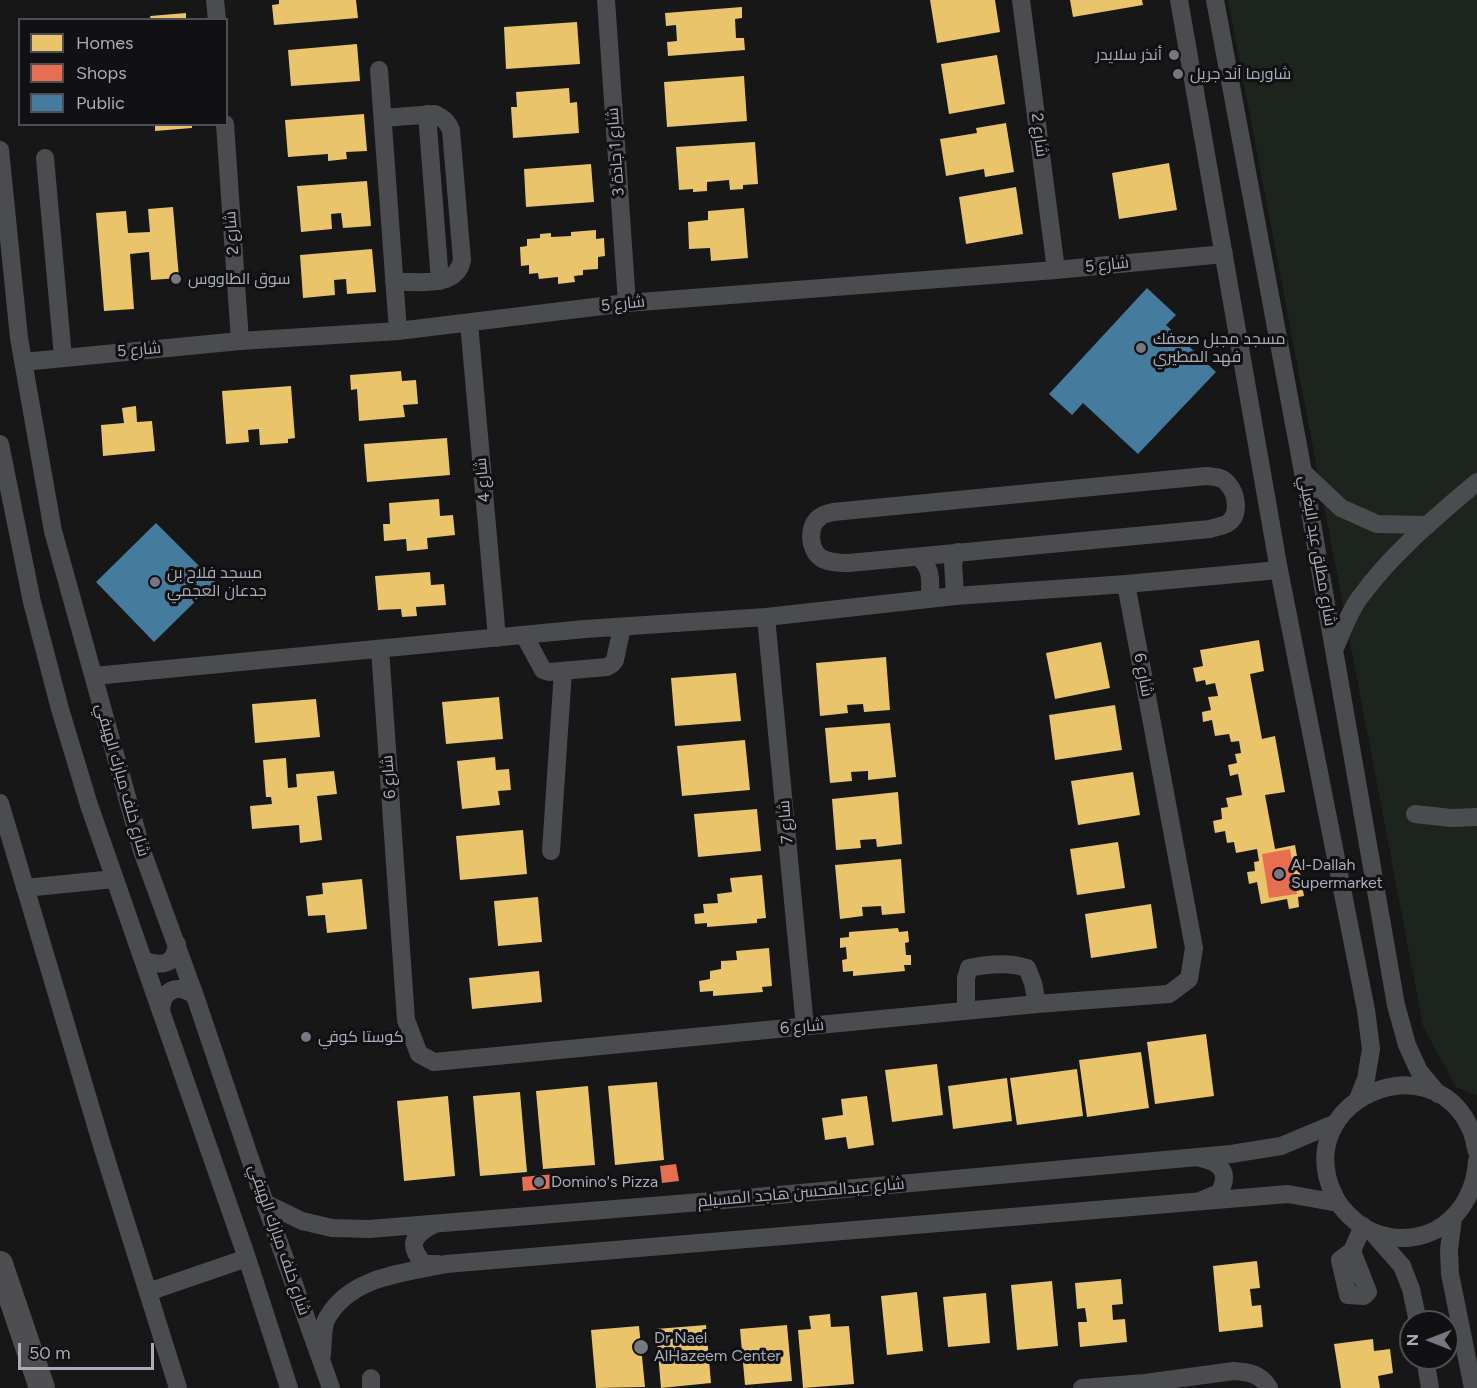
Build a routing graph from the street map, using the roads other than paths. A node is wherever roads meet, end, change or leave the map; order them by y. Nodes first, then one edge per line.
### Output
1 (216, 0) edge
2 (606, 0) edge
3 (1021, 0) edge
4 (1179, 0) edge
5 (1215, 0) edge
6 (217, 18) edge
7 (379, 70) dead end
8 (383, 118) junction
9 (225, 126) edge
10 (0, 150) edge
11 (45, 159) dead end
12 (1224, 254) junction
13 (1056, 270) junction
14 (394, 282) junction
15 (627, 303) junction
16 (469, 323) junction
17 (398, 331) junction
18 (240, 340) junction
19 (63, 357) junction
20 (23, 362) junction
21 (0, 444) edge
22 (1303, 472) junction
23 (1477, 482) edge
24 (1428, 525) junction
25 (958, 552) junction
26 (919, 557) junction
27 (1279, 570) junction
28 (1126, 584) junction
29 (956, 596) junction
30 (930, 599) junction
31 (766, 617) junction
32 (622, 627) junction
33 (524, 635) junction
34 (497, 638) junction
35 (380, 649) junction
36 (1334, 650) junction
37 (563, 670) junction
38 (94, 676) junction
39 (0, 803) edge
40 (1415, 814) dead end
41 (1477, 818) edge
42 (551, 851) dead end
43 (114, 879) junction
44 (25, 888) junction
45 (177, 944) junction
46 (144, 961) junction
47 (195, 996) junction
48 (1037, 1004) junction
49 (966, 1011) junction
50 (161, 1012) junction
51 (805, 1027) junction
52 (1438, 1094) junction
53 (1358, 1099) junction
54 (1457, 1108) junction
55 (1477, 1115) edge
56 (1336, 1123) junction
57 (1477, 1152) edge
58 (1194, 1157) junction
59 (1477, 1161) edge
60 (1472, 1198) edge
61 (265, 1203) junction
62 (1192, 1203) junction
63 (1338, 1203) junction
64 (1453, 1218) junction
65 (434, 1224) junction
66 (1367, 1229) junction
67 (1352, 1251) dead end
68 (247, 1258) junction
69 (446, 1264) junction
70 (3, 1274) edge
71 (148, 1292) junction
72 (1415, 1310) edge
73 (321, 1360) junction
74 (1427, 1370) edge
75 (1145, 1385) edge
76 (42, 1388) edge
77 (54, 1388) edge
78 (178, 1388) edge
79 (289, 1388) edge
80 (331, 1388) edge
81 (1082, 1388) edge
82 (1269, 1388) edge
83 (1430, 1388) edge
84 (1473, 1388) edge

1 - 6 street
2 - 15 street, شارع 1 جادة 3
3 - 13 street, شارع 2
4 - 12 street
5 - 22 street, شارع مطلق عيد البغيلي
7 - 8 street
8 - 14 street
8 - 14 street
9 - 18 street, شارع 2
10 - 20 street, شارع خلف مبارك الهيفي
11 - 19 street
12 - 13 street, شارع 5
12 - 27 street
13 - 15 street, شارع 5
14 - 17 street
15 - 16 street, شارع 5
16 - 17 street, شارع 5
16 - 34 street, شارع 4
17 - 18 street, شارع 5
18 - 19 street, شارع 5
19 - 20 street, شارع 5
20 - 38 street, شارع خلف مبارك الهيفي
21 - 43 street
22 - 24 street
22 - 36 street, شارع مطلق عيد البغيلي
23 - 24 street
24 - 36 street
25 - 26 street
25 - 26 street
25 - 29 street
26 - 30 street
27 - 28 street
27 - 53 street
28 - 29 street
28 - 48 street, شارع 6
29 - 30 street
30 - 31 street
31 - 32 street
31 - 51 street, شارع 7
32 - 33 street
32 - 37 street
33 - 34 street
33 - 37 street
34 - 35 street
35 - 38 street
35 - 51 street, شارع 6
36 - 52 street, شارع مطلق عيد البغيلي
37 - 42 street
38 - 45 street, شارع خلف مبارك الهيفي
39 - 44 street
40 - 41 street
43 - 44 street
43 - 46 street
44 - 71 street
45 - 46 street
45 - 47 street, شارع خلف مبارك الهيفي
46 - 50 street
47 - 50 street
47 - 61 street, شارع خلف مبارك الهيفي
48 - 49 street, شارع 6
48 - 49 street
49 - 51 street, شارع 6
50 - 68 street
52 - 53 street
52 - 54 street
53 - 56 street
54 - 55 street
54 - 57 street
56 - 58 street, شارع عبدالمحسن هاجد المسيلم
56 - 63 street
58 - 62 street
58 - 65 street, شارع عبدالمحسن هاجد المسيلم
59 - 60 street
60 - 64 street
61 - 65 street, شارع عبدالمحسن هاجد المسيلم
61 - 73 street, شارع خلف مبارك الهيفي
62 - 63 street
62 - 69 street
63 - 66 street
64 - 66 street
64 - 84 street
65 - 69 street
66 - 67 street
66 - 72 street
68 - 71 street
68 - 79 street
69 - 73 street
70 - 76 highway
70 - 77 highway
71 - 78 street
73 - 80 street, شارع خلف مبارك الهيفي
74 - 83 street
75 - 81 street
75 - 82 street

